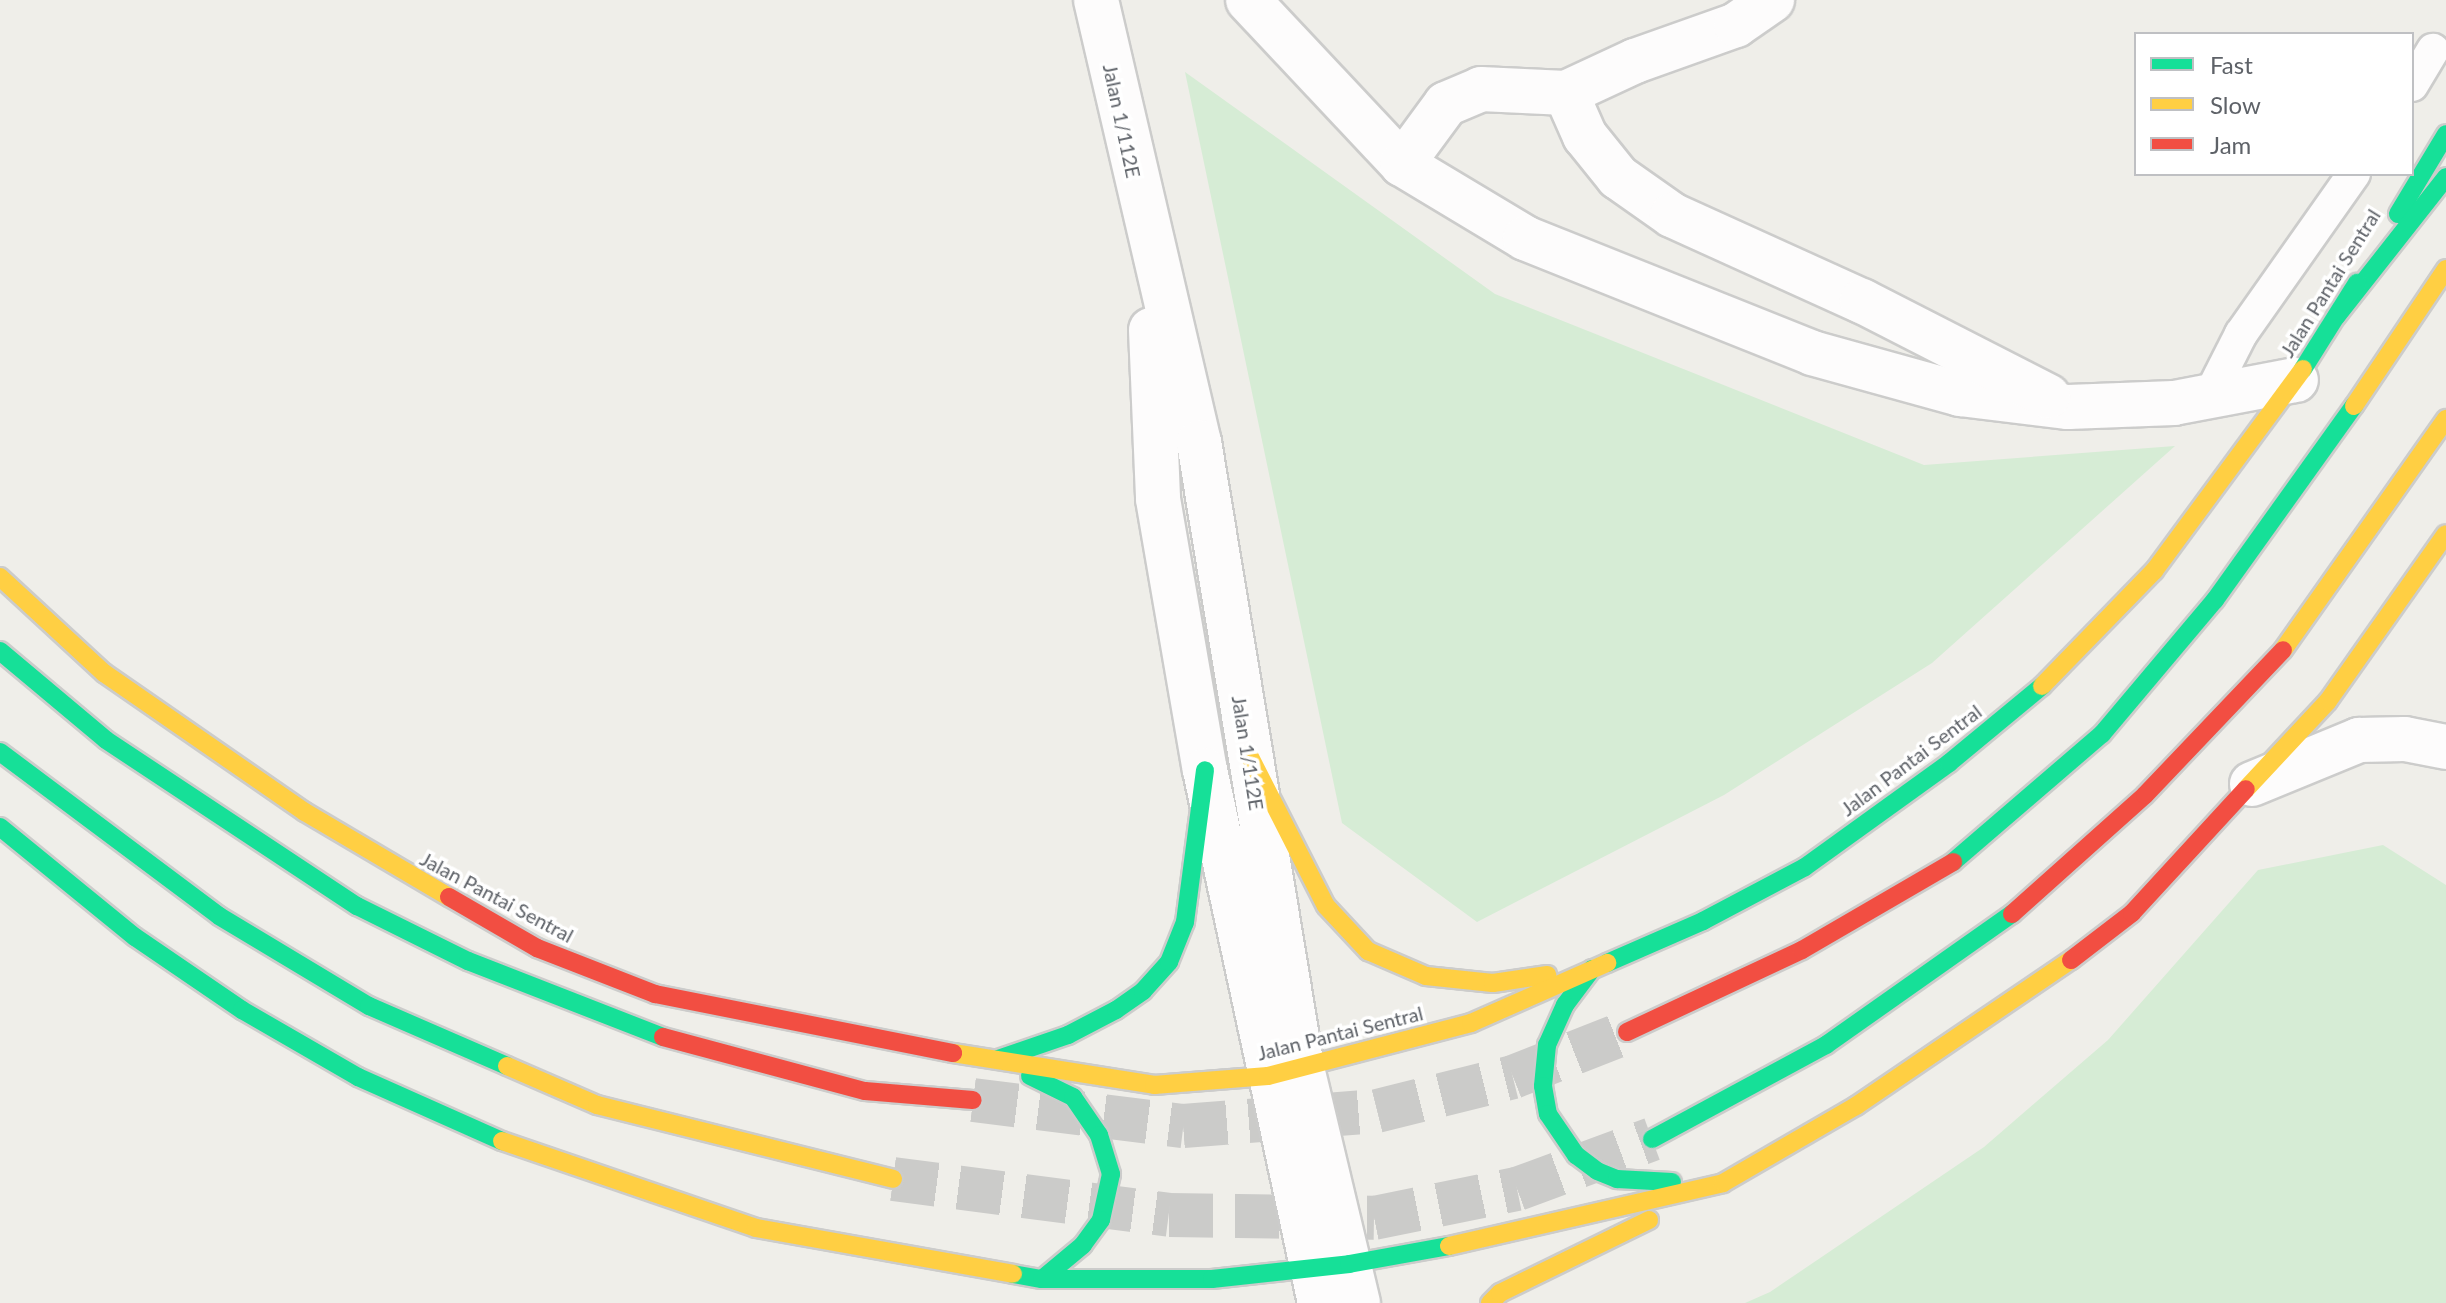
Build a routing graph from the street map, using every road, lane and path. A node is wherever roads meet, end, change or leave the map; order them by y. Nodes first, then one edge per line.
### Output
1 (1096, 0) edge
2 (1248, 0) edge
3 (1772, 0) edge
4 (2433, 50) dead end
5 (2414, 82) edge
6 (1566, 93) junction
7 (2446, 134) edge
8 (1402, 164) junction
9 (2353, 176) edge
10 (2446, 177) edge
11 (1148, 242) junction
12 (2446, 269) edge
13 (2336, 317) junction
14 (2296, 380) junction
15 (2209, 397) junction
16 (2068, 407) junction
17 (2446, 419) edge
18 (2446, 541) edge
19 (0, 577) edge
20 (0, 651) edge
21 (2446, 747) edge
22 (0, 752) edge
23 (1249, 755) junction
24 (1205, 770) junction
25 (2252, 784) junction
26 (0, 827) edge
27 (1592, 969) junction
28 (1627, 1032) tunnel mouth
29 (996, 1059) junction
30 (1285, 1072) junction
31 (973, 1100) tunnel mouth
32 (1652, 1139) tunnel mouth
33 (893, 1179) tunnel mouth
34 (1723, 1183) junction
35 (1042, 1279) junction
36 (1335, 1284) edge
37 (1116, 1299) dead end
38 (1490, 1303) edge

1 - 11 street, Jalan 1/112E
2 - 8 street
3 - 6 street
4 - 5 lane
6 - 8 street
6 - 16 street
7 - 13 main road, Jalan Pantai Sentral
8 - 16 street
9 - 15 lane
10 - 13 main road
11 - 23 street, Jalan 1/112E
11 - 24 street, Jalan 1/112E
12 - 28 main road
13 - 14 main road, Jalan Pantai Sentral
14 - 15 street
14 - 27 main road, Jalan Pantai Sentral
15 - 16 street
17 - 32 main road
18 - 25 main road
19 - 29 main road, Jalan Pantai Sentral
20 - 31 main road
21 - 25 street
22 - 33 main road
23 - 27 main road
23 - 30 street, Jalan 1/112E
24 - 29 main road
24 - 30 street, Jalan 1/112E
25 - 34 main road
26 - 35 main road
27 - 30 main road, Jalan Pantai Sentral
27 - 34 main road
29 - 30 main road, Jalan Pantai Sentral
29 - 35 main road
30 - 36 street, Jalan 1/112E
34 - 36 main road
34 - 38 main road
35 - 36 main road
35 - 37 main road

